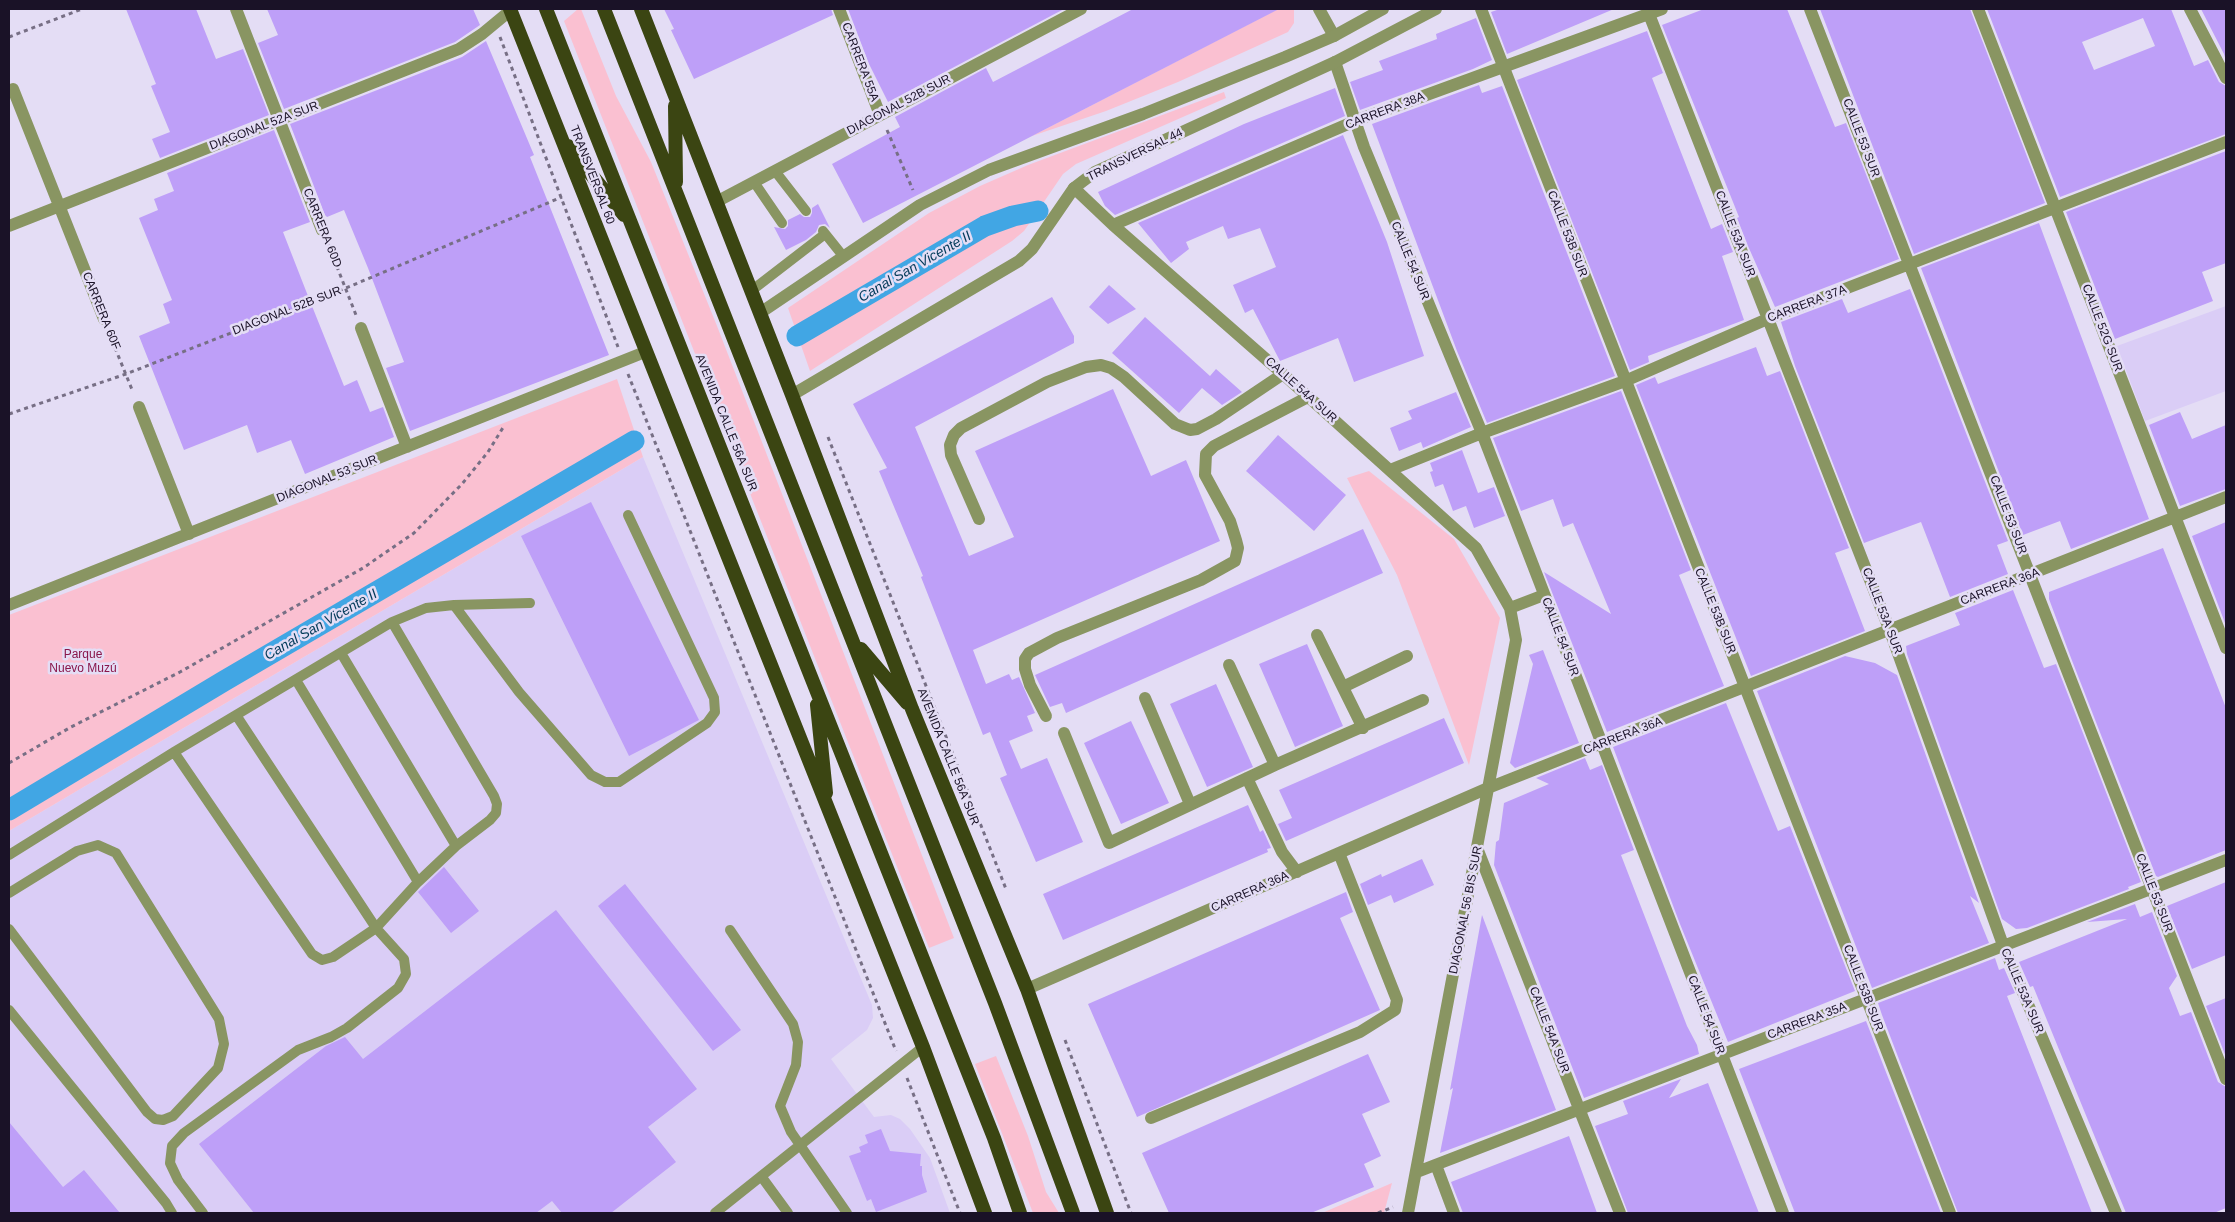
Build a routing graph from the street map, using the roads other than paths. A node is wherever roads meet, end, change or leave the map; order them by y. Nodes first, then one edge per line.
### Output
1 (236, 9) edge
2 (512, 9) edge
3 (546, 9) edge
4 (604, 9) edge
5 (641, 9) edge
6 (839, 9) edge
7 (1081, 9) edge
8 (1319, 9) edge
9 (1383, 9) edge
10 (1436, 9) edge
11 (1481, 9) edge
12 (1662, 9) edge
13 (1810, 9) edge
14 (1978, 9) edge
15 (2190, 9) edge
16 (1648, 11) edge
17 (1334, 36) junction
18 (1335, 62) junction
19 (1502, 67) junction
20 (2226, 78) edge
21 (13, 89) dead end
22 (675, 96) junction
23 (880, 115) junction
24 (279, 120) junction
25 (1355, 121) junction
26 (560, 136) junction
27 (2226, 142) edge
28 (775, 171) junction
29 (754, 182) junction
30 (1074, 188) junction
31 (676, 190) junction
32 (716, 202) junction
33 (59, 206) junction
34 (2055, 208) junction
35 (806, 211) dead end
36 (782, 223) dead end
37 (1113, 225) junction
38 (9, 226) edge
39 (632, 226) junction
40 (322, 230) road end
41 (843, 256) junction
42 (1910, 264) junction
43 (751, 291) junction
44 (760, 313) junction
45 (104, 319) road end
46 (1768, 319) junction
47 (361, 328) road end
48 (677, 341) joint
49 (645, 352) junction
50 (1283, 374) junction
51 (1625, 380) junction
52 (792, 394) junction
53 (1308, 397) junction
54 (139, 407) road end
55 (1482, 433) junction
56 (408, 447) junction
57 (1390, 470) junction
58 (2226, 497) edge
59 (628, 515) dead end
60 (2176, 518) junction
61 (979, 519) dead end
62 (189, 534) junction
63 (2032, 575) junction
64 (1544, 595) junction
65 (530, 603) dead end
66 (9, 605) edge
67 (454, 605) junction
68 (1510, 608) junction
69 (392, 622) junction
70 (1890, 630) junction
71 (1317, 634) dead end
72 (852, 638) junction
73 (2226, 648) edge
74 (341, 652) junction
75 (1407, 656) dead end
76 (1229, 665) dead end
77 (296, 680) junction
78 (1343, 687) junction
79 (1746, 688) junction
80 (816, 690) junction
81 (1145, 698) dead end
82 (1423, 700) dead end
83 (912, 709) junction
84 (236, 715) junction
85 (1046, 716) dead end
86 (1363, 728) junction
87 (1064, 733) dead end
88 (1603, 744) junction
89 (174, 752) junction
90 (1275, 765) junction
91 (1247, 778) junction
92 (1488, 788) junction
93 (1190, 804) junction
94 (827, 809) junction
95 (456, 846) junction
96 (1477, 848) junction
97 (1339, 853) junction
98 (9, 855) edge
99 (2226, 860) edge
100 (1297, 872) junction
101 (418, 882) junction
102 (2151, 888) junction
103 (9, 892) edge
104 (376, 928) junction
105 (9, 929) edge
106 (730, 930) dead end
107 (2003, 945) junction
108 (1027, 989) junction
109 (1866, 998) junction
110 (9, 1010) edge
111 (922, 1047) junction
112 (1721, 1054) junction
113 (2226, 1079) edge
114 (1579, 1109) junction
115 (1151, 1118) dead end
116 (801, 1145) junction
117 (1436, 1165) junction
118 (1416, 1172) junction
119 (761, 1176) junction
120 (172, 1213) edge
121 (204, 1213) edge
122 (715, 1213) edge
123 (788, 1213) edge
124 (847, 1213) edge
125 (985, 1213) edge
126 (1020, 1213) edge
127 (1073, 1213) edge
128 (1107, 1213) edge
129 (1408, 1213) edge
130 (1454, 1213) edge
131 (1620, 1213) edge
132 (1783, 1213) edge
133 (1950, 1213) edge
134 (2116, 1213) edge

1 - 24 street, CARRERA 60D
2 - 24 street, DIAGONAL 52A SUR
2 - 26 highway, TRANSVERSAL 60
3 - 39 highway, TRANSVERSAL 60
4 - 31 highway
5 - 22 highway
6 - 23 street, CARRERA 55A
7 - 23 street, DIAGONAL 52B SUR
8 - 17 street
9 - 17 street
10 - 18 street, TRANSVERSAL 44
11 - 19 street, CALLE 53B SUR
12 - 16 street, CARRERA 38A
13 - 42 street, CALLE 53 SUR
14 - 34 street, CALLE 52G SUR
15 - 20 street
16 - 19 street, CARRERA 38A
16 - 46 street, CALLE 53A SUR
17 - 41 street
18 - 25 street, CALLE 54 SUR
18 - 30 street, TRANSVERSAL 44
19 - 25 street, CARRERA 38A
19 - 51 street, CALLE 53B SUR
21 - 33 street, CARRERA 60F
22 - 31 highway
22 - 32 highway
23 - 28 street, DIAGONAL 52B SUR
24 - 33 street, DIAGONAL 52A SUR
24 - 40 street, CARRERA 60D
25 - 37 street, CARRERA 38A
25 - 55 street, CALLE 54 SUR
26 - 39 highway
26 - 49 highway, TRANSVERSAL 60
27 - 34 street, CARRERA 37A
28 - 29 street, DIAGONAL 52B SUR
28 - 35 lane
29 - 32 street, DIAGONAL 52B SUR
29 - 36 lane
30 - 37 street, CALLE 54A SUR
30 - 52 street, TRANSVERSAL 44
31 - 72 highway
32 - 43 highway
33 - 38 street, DIAGONAL 52A SUR
33 - 45 street, CARRERA 60F
34 - 42 street, CARRERA 37A
34 - 60 street, CALLE 52G SUR
37 - 50 street, CALLE 54A SUR
39 - 48 highway, TRANSVERSAL 60
41 - 43 lane
41 - 44 street
42 - 46 street, CARRERA 37A
42 - 63 street, CALLE 53 SUR
43 - 44 highway
44 - 52 highway, AVENIDA CALLE 56A SUR
46 - 51 street, CARRERA 37A
46 - 70 street, CALLE 53A SUR
47 - 56 street
48 - 80 highway, AVENIDA CALLE 56A SUR
49 - 56 street, DIAGONAL 53 SUR
49 - 94 highway
50 - 53 street, CALLE 54A SUR
50 - 61 street
51 - 55 street, CARRERA 37A
51 - 79 street, CALLE 53B SUR
52 - 83 highway, AVENIDA CALLE 56A SUR
53 - 57 street, CALLE 54A SUR
53 - 85 street
54 - 62 street
55 - 57 street, CARRERA 37A
55 - 64 street, CALLE 54 SUR
56 - 62 street, DIAGONAL 53 SUR
57 - 68 street, CALLE 54A SUR
58 - 60 street, CARRERA 36A
59 - 67 lane
60 - 63 street, CARRERA 36A
60 - 73 street, CALLE 52G SUR
62 - 66 street, DIAGONAL 53 SUR
63 - 70 street, CARRERA 36A
63 - 102 street, CALLE 53 SUR
64 - 68 street
64 - 88 street, CALLE 54 SUR
65 - 67 lane
67 - 69 lane
68 - 92 street, DIAGONAL 56 BIS SUR
69 - 74 lane
69 - 95 lane
70 - 79 street, CARRERA 36A
70 - 107 street, CALLE 53A SUR
71 - 78 street
72 - 83 highway
72 - 127 highway
74 - 77 lane
74 - 95 lane
75 - 78 street
76 - 90 street
77 - 84 lane
77 - 101 lane
78 - 86 street
79 - 88 street, CARRERA 36A
79 - 109 street, CALLE 53B SUR
80 - 94 highway
80 - 126 highway, AVENIDA CALLE 56A SUR
81 - 93 street
82 - 86 street
83 - 108 highway, AVENIDA CALLE 56A SUR
84 - 89 lane
84 - 104 lane
86 - 90 street
87 - 93 street
88 - 92 street, CARRERA 36A
88 - 112 street, CALLE 54 SUR
89 - 98 lane
89 - 104 lane
90 - 91 street
91 - 93 street
91 - 100 street
92 - 96 street, DIAGONAL 56 BIS SUR
92 - 97 street, CARRERA 36A
94 - 111 highway
95 - 101 lane
96 - 114 street, CALLE 54A SUR
96 - 118 street, DIAGONAL 56 BIS SUR
97 - 100 street, CARRERA 36A
97 - 115 street
99 - 102 street, CARRERA 35A
100 - 108 street, CARRERA 36A
101 - 104 lane
102 - 107 street, CARRERA 35A
102 - 113 street, CALLE 53 SUR
103 - 105 lane
104 - 121 lane
106 - 116 lane
107 - 109 street, CARRERA 35A
107 - 134 street, CALLE 53A SUR
108 - 128 highway, AVENIDA CALLE 56A SUR
109 - 112 street, CARRERA 35A
109 - 133 street, CALLE 53B SUR
110 - 120 lane
111 - 116 lane
111 - 125 highway
112 - 114 street, CARRERA 35A
112 - 132 street, CALLE 54 SUR
114 - 117 street, CARRERA 35A
114 - 131 street, CALLE 54A SUR
116 - 119 lane
116 - 124 lane
117 - 118 street, CARRERA 35A
117 - 130 street
118 - 129 street, DIAGONAL 56 BIS SUR
119 - 122 lane
119 - 123 lane

